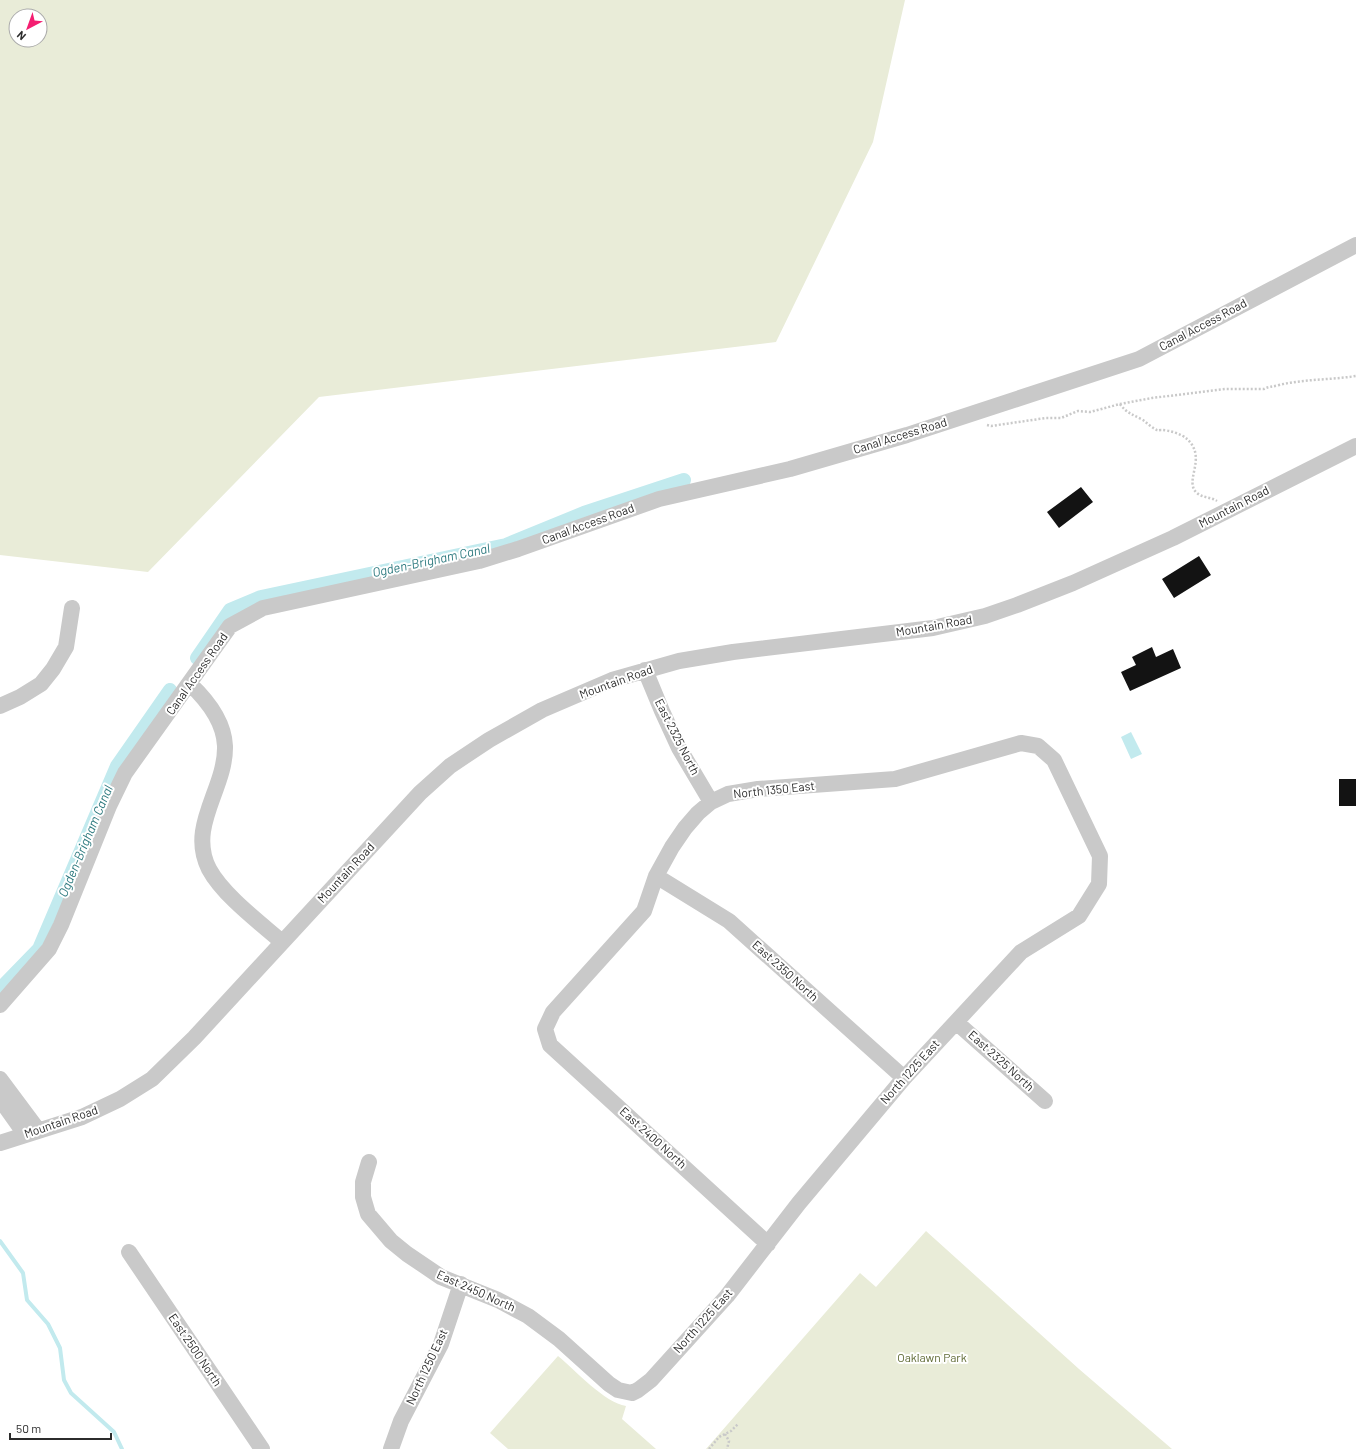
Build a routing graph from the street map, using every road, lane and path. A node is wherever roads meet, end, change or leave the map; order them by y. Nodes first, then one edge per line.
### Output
1 (1356, 245) edge
2 (1356, 376) edge
3 (1120, 404) junction
4 (976, 412) junction
5 (1356, 446) edge
6 (1228, 511) junction
7 (72, 608) dead end
8 (645, 670) junction
9 (190, 684) junction
10 (0, 706) edge
11 (1021, 743) joint
12 (711, 802) junction
13 (656, 876) junction
14 (282, 942) junction
15 (0, 1005) edge
16 (956, 1022) junction
17 (545, 1028) joint
18 (904, 1078) junction
19 (0, 1079) edge
20 (0, 1099) edge
21 (1046, 1101) dead end
22 (32, 1132) junction
23 (0, 1143) edge
24 (369, 1162) dead end
25 (768, 1244) junction
26 (129, 1252) dead end
27 (461, 1284) junction
28 (632, 1393) joint
29 (738, 1424) dead end
30 (725, 1434) junction
31 (262, 1449) edge
32 (390, 1449) edge
33 (709, 1449) edge
34 (727, 1449) edge

1 - 4 street, Canal Access Road
2 - 3 path
3 - 4 path
3 - 6 path
4 - 9 street, Canal Access Road
5 - 6 street, Mountain Road
6 - 8 street, Mountain Road
7 - 10 street
8 - 12 street, East 2325 North
8 - 14 street, Mountain Road
9 - 14 street
9 - 15 street, Canal Access Road
11 - 12 street, North 1350 East
11 - 16 street, North 1225 East
12 - 13 street, North 1350 East
13 - 17 street, North 1350 East
13 - 18 street, East 2350 North
14 - 22 street, Mountain Road
16 - 18 street, North 1225 East
16 - 21 street, East 2325 North
17 - 25 street, East 2400 North
18 - 25 street, North 1225 East
19 - 22 street
20 - 22 street
22 - 23 street, Mountain Road
24 - 27 street, East 2450 North
25 - 28 street, North 1225 East
26 - 31 street, East 2500 North
27 - 28 street, East 2450 North
27 - 32 street, North 1250 East
29 - 30 path
30 - 33 path
30 - 34 path

